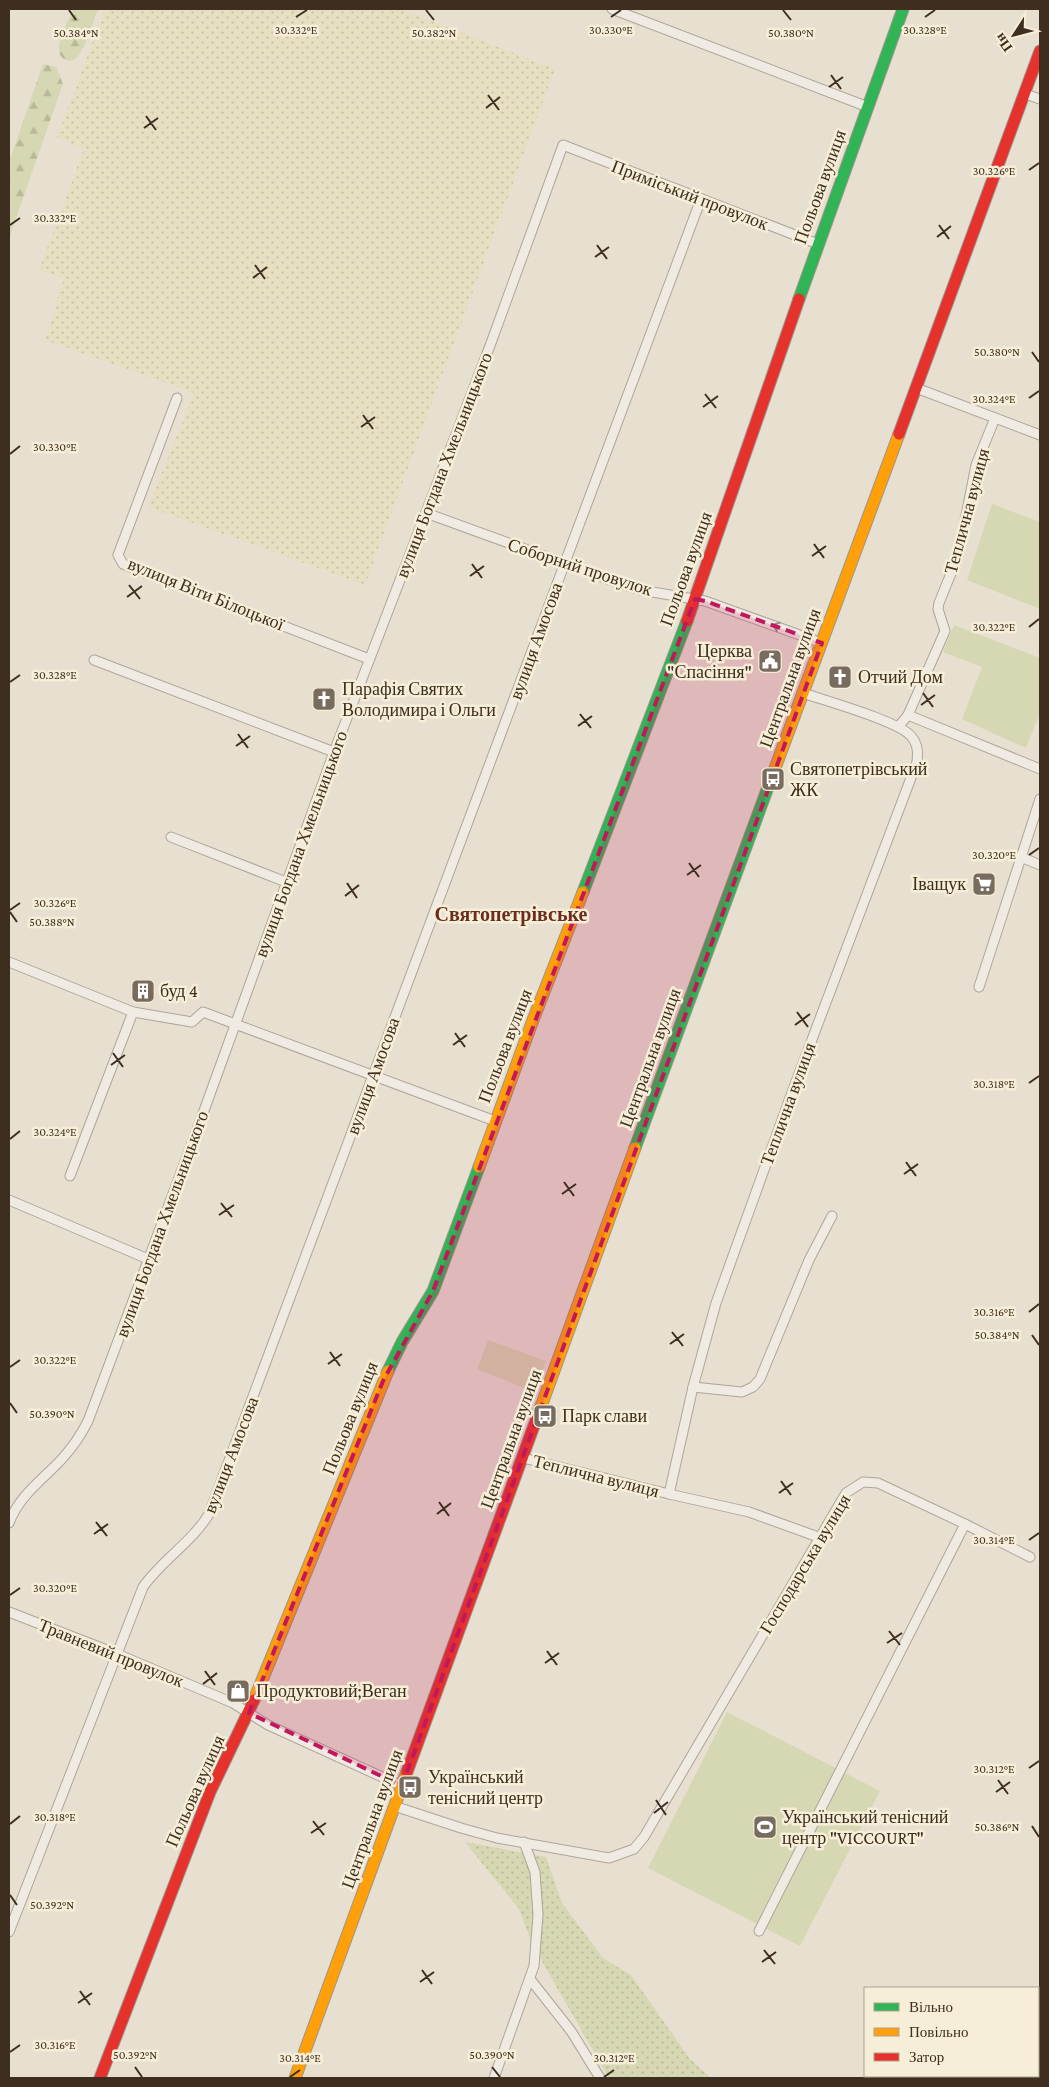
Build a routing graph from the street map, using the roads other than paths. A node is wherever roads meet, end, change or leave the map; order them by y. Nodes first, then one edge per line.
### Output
1 (612, 9) edge
2 (903, 9) edge
3 (1040, 51) edge
4 (1025, 94) junction
5 (1040, 99) edge
6 (868, 107) junction
7 (562, 145) joint
8 (701, 199) junction
9 (818, 244) junction
10 (916, 388) junction
11 (177, 398) dead end
12 (995, 418) junction
13 (1040, 435) edge
14 (426, 513) junction
15 (564, 565) junction
16 (695, 599) junction
17 (822, 642) junction
18 (369, 659) junction
19 (94, 660) dead end
20 (803, 694) junction
21 (908, 715) junction
22 (899, 726) junction
23 (334, 752) junction
24 (1040, 770) edge
25 (1040, 799) edge
26 (171, 837) dead end
27 (1021, 857) junction
28 (1040, 865) edge
29 (286, 882) junction
30 (9, 962) edge
31 (979, 987) dead end
32 (133, 1012) junction
33 (235, 1025) junction
34 (374, 1076) junction
35 (495, 1121) junction
36 (70, 1176) dead end
37 (9, 1200) edge
38 (832, 1216) dead end
39 (148, 1259) junction
40 (693, 1387) junction
41 (523, 1458) junction
42 (669, 1494) junction
43 (9, 1523) edge
44 (965, 1524) junction
45 (821, 1538) junction
46 (1030, 1557) dead end
47 (9, 1612) edge
48 (117, 1654) junction
49 (249, 1713) junction
50 (402, 1786) junction
51 (394, 1806) junction
52 (524, 1842) junction
53 (759, 1931) dead end
54 (9, 1932) edge
55 (530, 1979) junction
56 (100, 2078) edge
57 (295, 2078) edge
58 (494, 2078) edge
59 (600, 2078) edge

1 - 6 street
2 - 6 street, Польова вулиця
3 - 4 street, Центральна вулиця
4 - 5 street
4 - 10 street, Центральна вулиця
6 - 9 street, Польова вулиця
7 - 8 street, Приміський провулок
7 - 14 street, вулиця Богдана Хмельницького
8 - 9 street, Приміський провулок
8 - 15 street, вулиця Амосова
9 - 16 street, Польова вулиця
10 - 12 street
10 - 17 street, Центральна вулиця
11 - 18 street, вулиця Віти Білоцької
12 - 13 street
12 - 21 street, Теплична вулиця
14 - 15 street, Соборний провулок
14 - 18 street, вулиця Богдана Хмельницького
15 - 16 street, Соборний провулок
15 - 34 street, вулиця Амосова
17 -> 16 street, Соборний провулок
16 - 35 street, Польова вулиця
17 - 20 street, Центральна вулиця
18 - 23 street, вулиця Богдана Хмельницького
19 - 23 street
20 - 22 street, Теплична вулиця
20 - 41 street, Центральна вулиця
21 - 22 street, Теплична вулиця
21 - 24 street
22 - 40 street, Теплична вулиця
23 - 29 street, вулиця Богдана Хмельницького
25 - 27 street
26 - 29 street
27 - 28 street
27 - 31 street
29 - 33 street, вулиця Богдана Хмельницького
30 - 32 street
32 - 33 street
32 - 36 street
33 - 34 street
33 - 39 street, вулиця Богдана Хмельницького
34 - 35 street
34 - 48 street, вулиця Амосова
35 - 49 street, Польова вулиця
37 - 39 street
38 - 40 street
39 - 43 street, вулиця Богдана Хмельницького
40 - 42 street, Теплична вулиця
41 - 42 street, Теплична вулиця
41 - 50 street, Центральна вулиця
42 - 45 street, Теплична вулиця
44 - 45 street, Господарська вулиця
44 - 46 street, Господарська вулиця
44 - 53 street
45 - 52 street, Господарська вулиця
47 - 48 street, Травневий провулок
48 - 49 street, Травневий провулок
48 - 54 street, вулиця Амосова
49 - 50 street, Травневий провулок
49 - 56 street, Польова вулиця
50 - 51 street, Центральна вулиця
51 - 52 street, Господарська вулиця
51 - 57 street, Центральна вулиця
52 - 55 street
55 - 58 street
55 - 59 street

